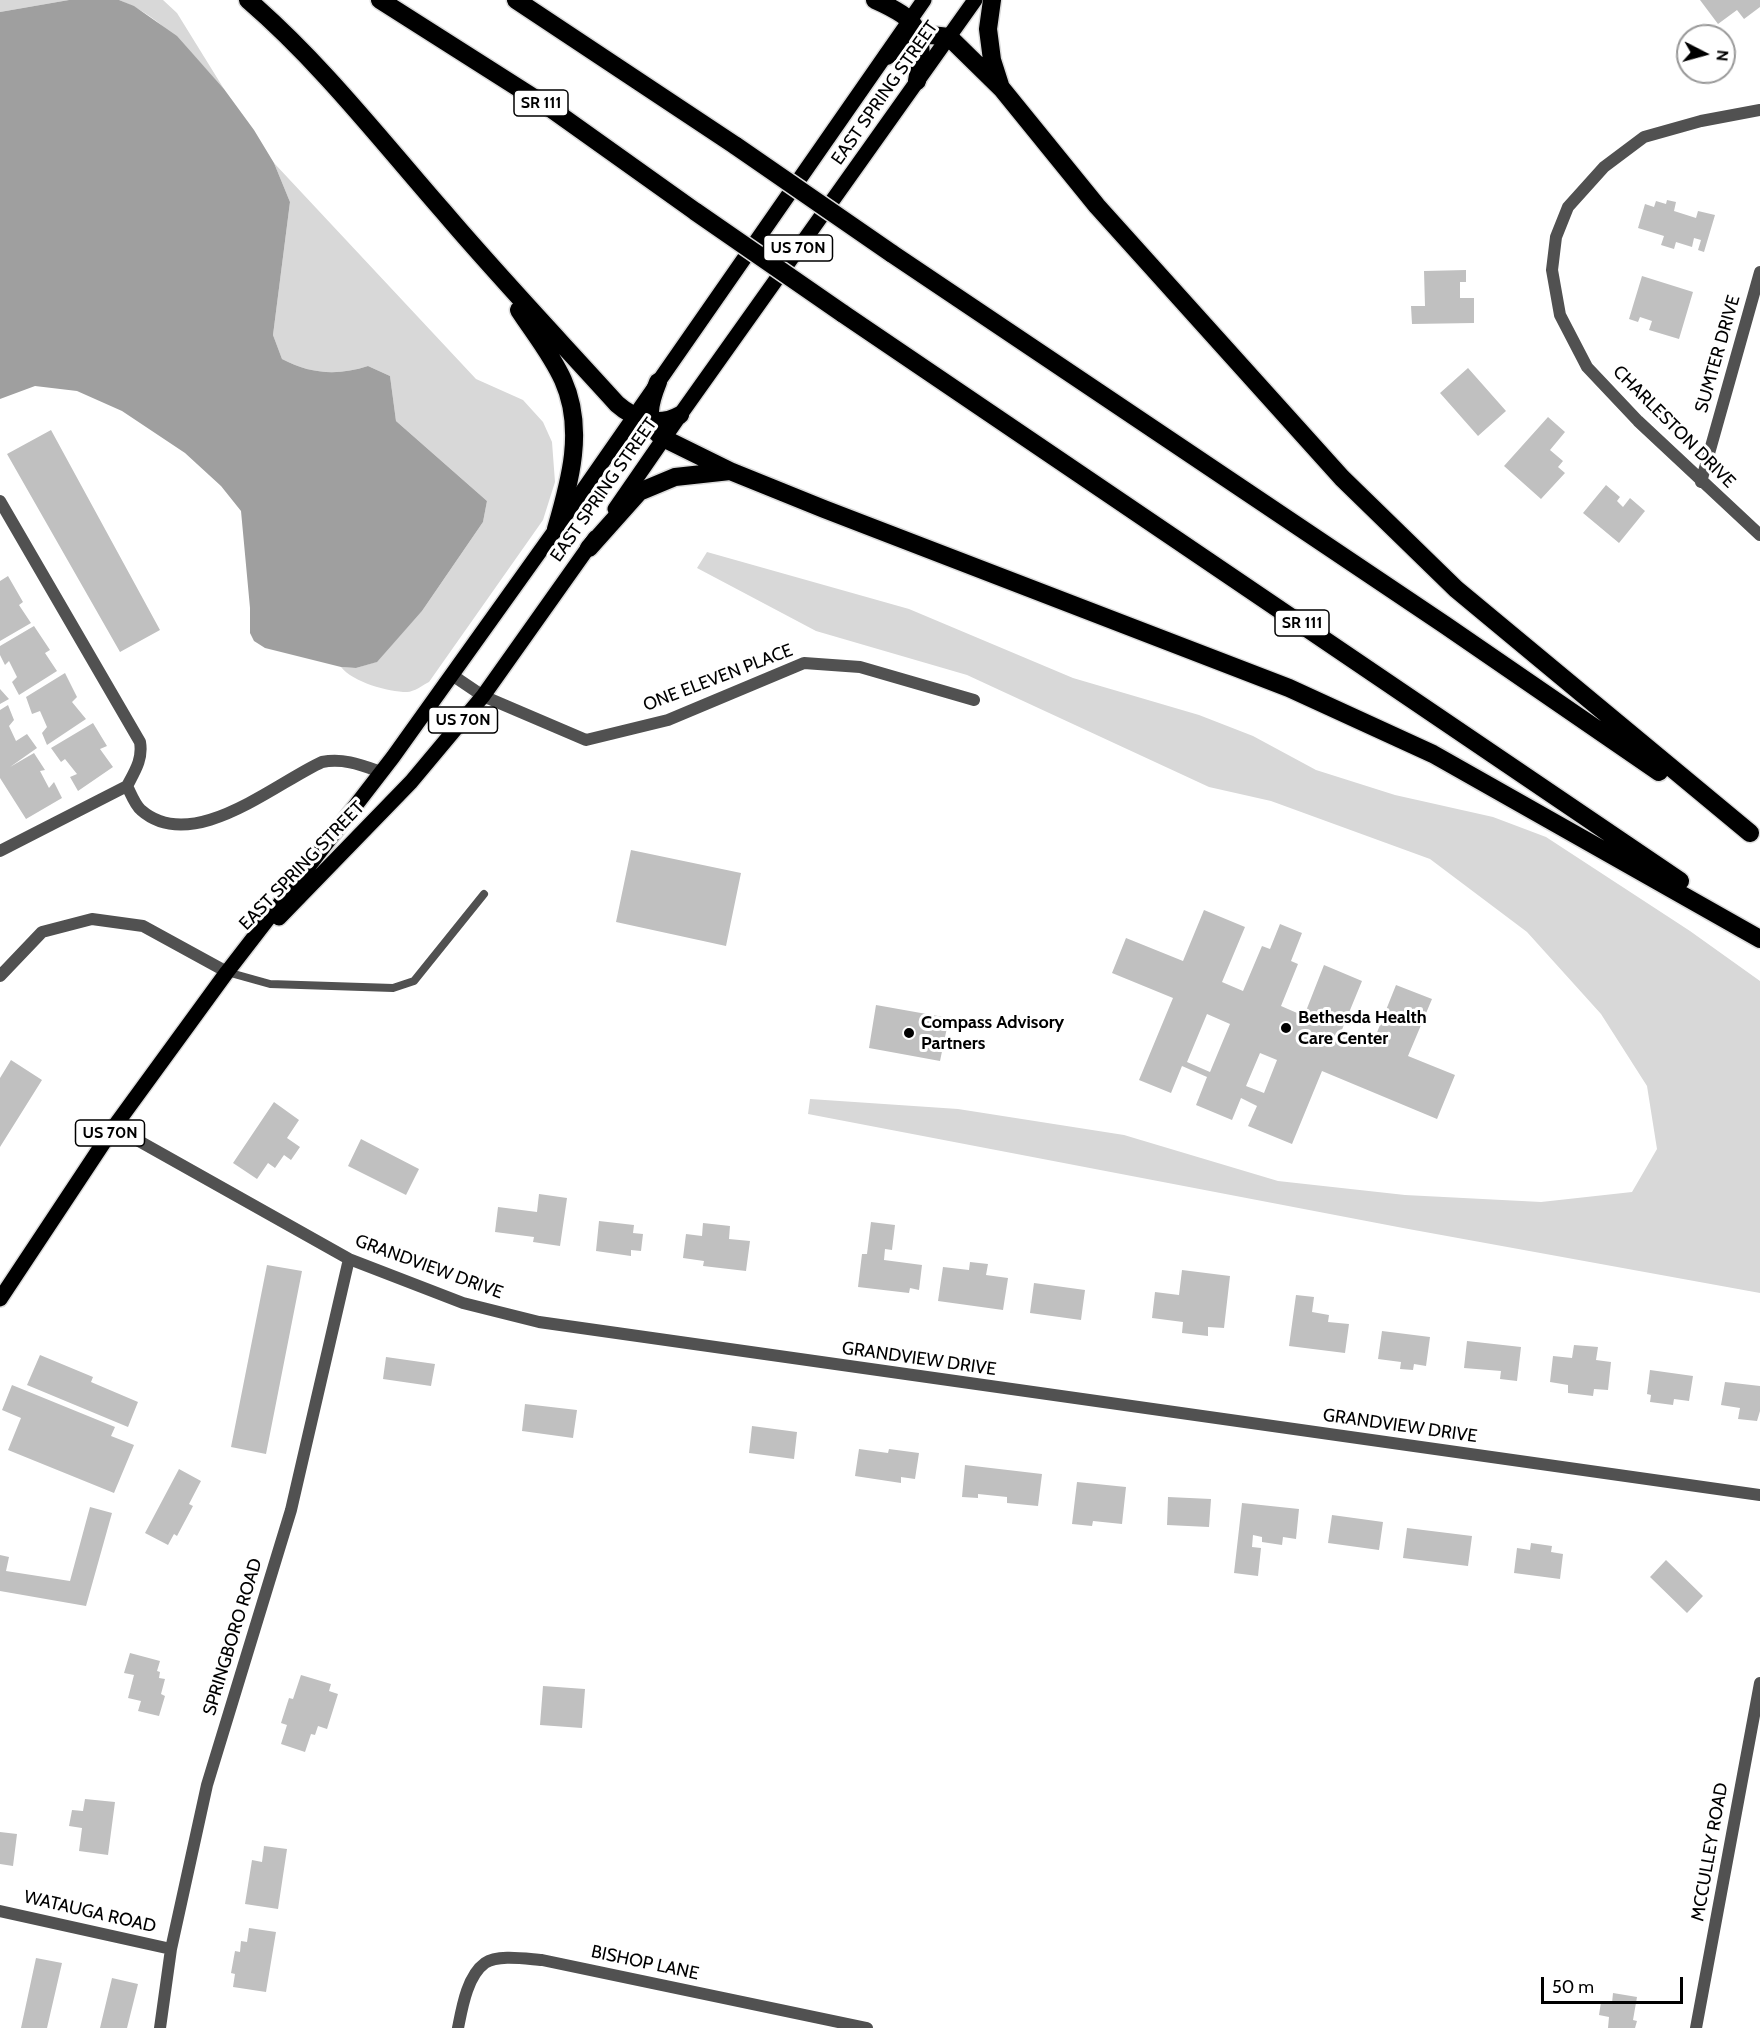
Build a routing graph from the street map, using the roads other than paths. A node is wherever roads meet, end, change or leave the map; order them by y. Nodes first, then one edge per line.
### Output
1 (248, 0) edge
2 (381, 0) edge
3 (516, 0) edge
4 (874, 0) edge
5 (924, 0) edge
6 (975, 0) edge
7 (992, 0) edge
8 (915, 28) junction
9 (949, 37) junction
10 (886, 56) joint
11 (917, 81) junction
12 (1002, 89) junction
13 (1760, 110) edge
14 (486, 261) junction
15 (1760, 272) edge
16 (658, 382) joint
17 (680, 415) junction
18 (643, 418) junction
19 (663, 438) junction
20 (730, 471) junction
21 (1701, 482) junction
22 (0, 501) edge
23 (555, 529) junction
24 (1760, 535) edge
25 (589, 548) junction
26 (452, 675) junction
27 (483, 696) junction
28 (974, 700) dead end
29 (381, 772) junction
30 (127, 786) junction
31 (1755, 837) edge
32 (0, 850) edge
33 (484, 894) dead end
34 (1760, 937) edge
35 (227, 972) junction
36 (0, 976) edge
37 (114, 1127) junction
38 (349, 1259) junction
39 (0, 1299) edge
40 (1760, 1495) edge
41 (1760, 1683) edge
42 (0, 1911) edge
43 (171, 1949) junction
44 (160, 2028) edge
45 (458, 2028) edge
46 (867, 2028) edge
47 (1696, 2028) edge

1 - 14 highway
2 - 34 highway, SR 111, bridge
3 - 31 highway, bridge
4 - 8 highway
5 - 8 main road, EAST SPRING STREET
6 - 9 main road, EAST SPRING STREET / US 70N
7 - 12 highway
8 - 9 highway
8 - 10 highway
8 - 11 highway
9 - 11 main road, EAST SPRING STREET / US 70N
9 - 12 highway
10 - 16 main road, EAST SPRING STREET / US 70N
11 - 17 main road, EAST SPRING STREET / US 70N
12 - 31 highway
13 - 21 street, CHARLESTON DRIVE
14 - 18 highway
14 - 23 highway
15 - 21 street, SUMTER DRIVE
16 - 18 highway
17 - 18 highway
17 - 19 main road, EAST SPRING STREET / US 70N
18 - 19 highway
18 - 23 main road, EAST SPRING STREET / US 70N
19 - 20 highway
19 - 25 main road, EAST SPRING STREET / US 70N
20 - 25 highway
20 - 34 highway
21 - 24 street, CHARLESTON DRIVE
22 - 30 street
23 - 26 main road, EAST SPRING STREET / US 70N
25 - 27 main road, EAST SPRING STREET / US 70N
26 - 27 street, ONE ELEVEN PLACE
26 - 29 main road, EAST SPRING STREET / US 70N
27 - 28 street, ONE ELEVEN PLACE
27 - 35 main road, EAST SPRING STREET / US 70N
29 - 30 street
29 - 35 main road, EAST SPRING STREET / US 70N
30 - 32 street
33 - 35 lane
35 - 36 street
35 - 37 main road, EAST SPRING STREET / US 70N
37 - 38 street, GRANDVIEW DRIVE
37 - 39 main road, EAST SPRING STREET / US 70N
38 - 40 street, GRANDVIEW DRIVE
38 - 43 street, SPRINGBORO ROAD
41 - 47 street, MCCULLEY ROAD
42 - 43 street, WATAUGA ROAD
43 - 44 street, SPRINGBORO ROAD
45 - 46 street, BISHOP LANE

